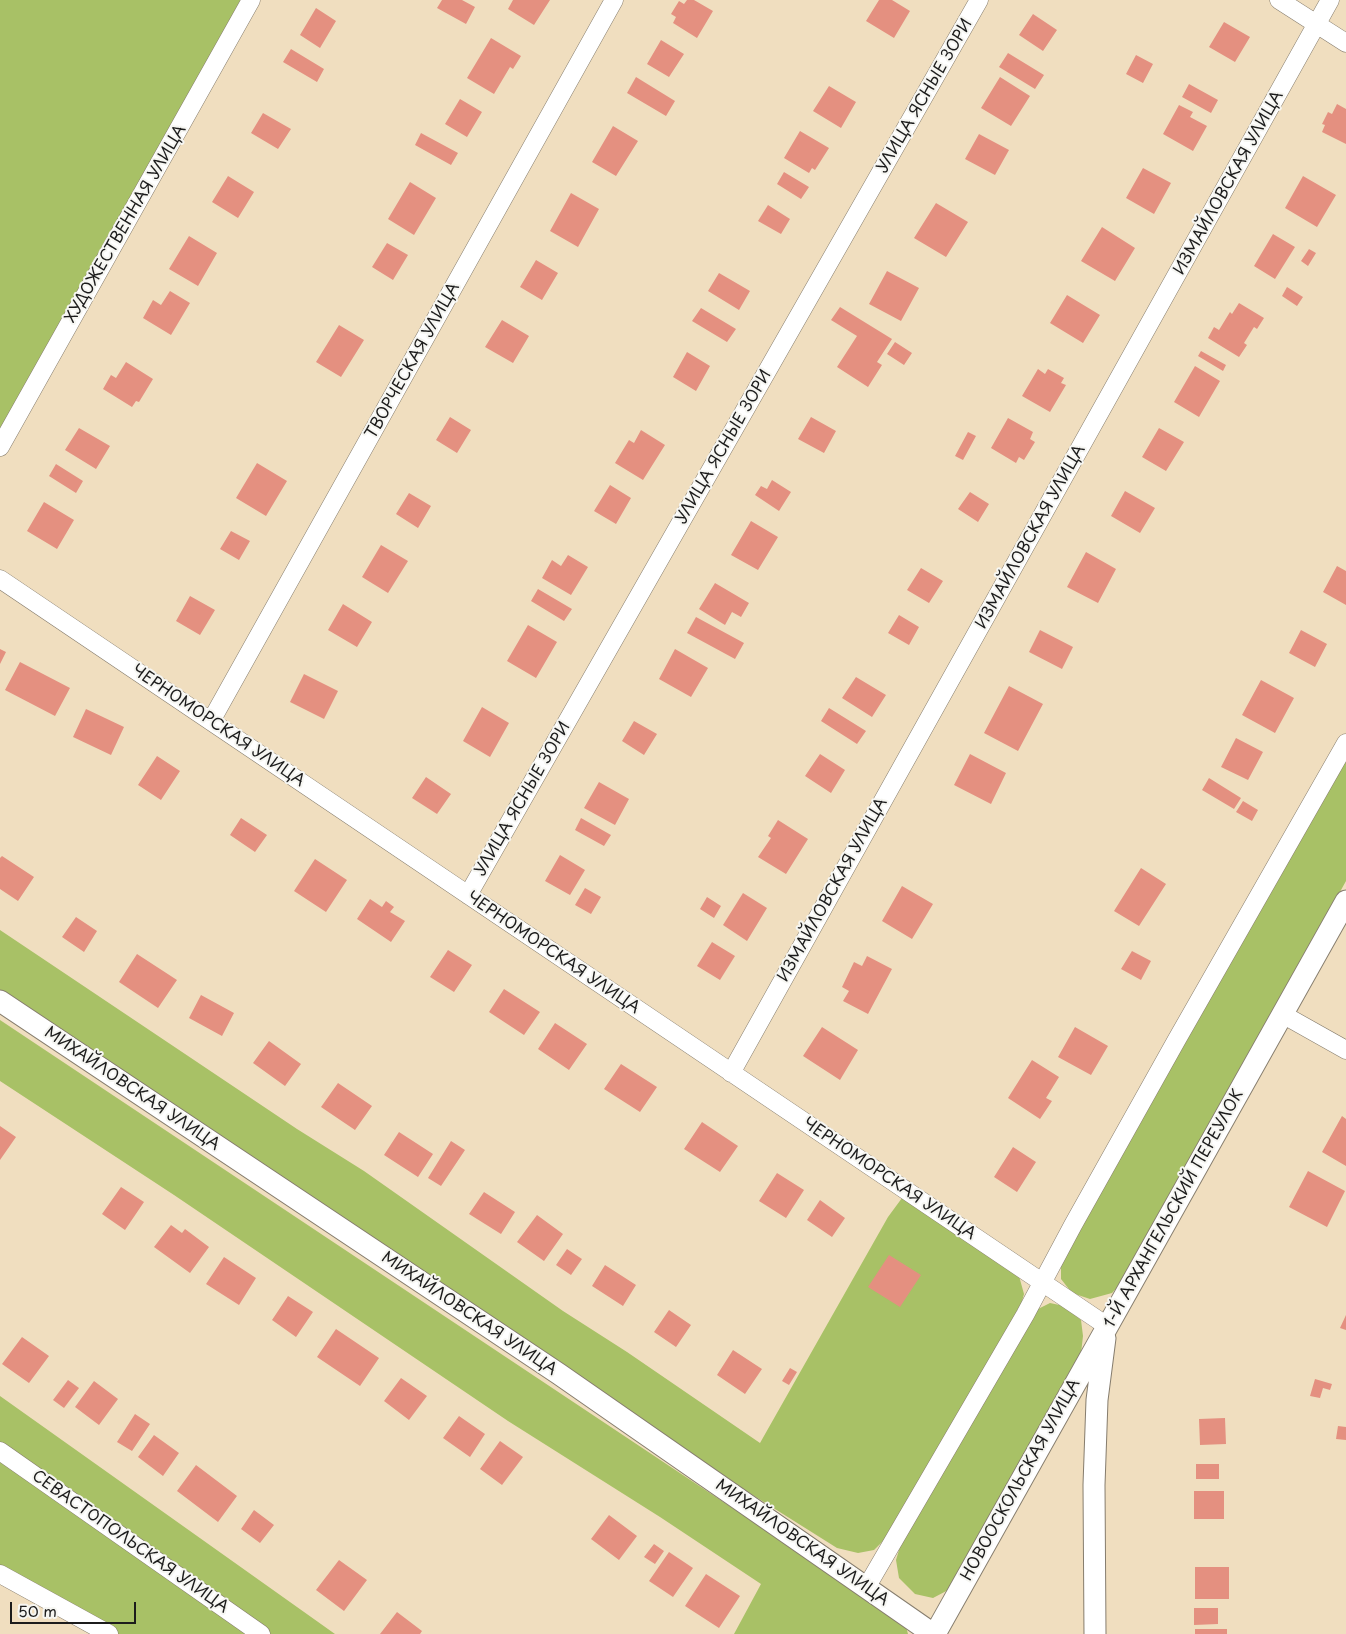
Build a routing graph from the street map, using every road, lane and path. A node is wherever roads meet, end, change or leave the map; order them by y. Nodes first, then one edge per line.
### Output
1 (251, 0) edge
2 (614, 0) edge
3 (980, 0) edge
4 (1279, 0) edge
5 (1330, 0) edge
6 (1317, 24) junction
7 (1346, 43) edge
8 (0, 447) edge
9 (0, 579) edge
10 (211, 721) junction
11 (1346, 743) edge
12 (468, 895) junction
13 (1346, 901) edge
14 (0, 1001) edge
15 (1282, 1014) junction
16 (1346, 1050) edge
17 (731, 1073) junction
18 (1043, 1283) junction
19 (1107, 1326) junction
20 (0, 1451) edge
21 (0, 1574) edge
22 (866, 1588) junction
23 (109, 1634) edge
24 (260, 1634) edge
25 (934, 1634) edge
26 (1095, 1634) edge

1 - 8 street, ХУДОЖЕСТВЕННАЯ УЛИЦА
2 - 10 street, ТВОРЧЕСКАЯ УЛИЦА
3 - 12 street, УЛИЦА ЯСНЫЕ ЗОРИ
4 - 6 street
5 - 6 street, ИЗМАЙЛОВСКАЯ УЛИЦА
6 - 7 street
6 - 17 street, ИЗМАЙЛОВСКАЯ УЛИЦА
9 - 10 street, ЧЕРНОМОРСКАЯ УЛИЦА
10 - 12 street, ЧЕРНОМОРСКАЯ УЛИЦА
11 - 18 street
12 - 17 street, ЧЕРНОМОРСКАЯ УЛИЦА
13 - 15 street, 1-Й АРХАНГЕЛЬСКИЙ ПЕРЕУЛОК
14 - 22 street, МИХАЙЛОВСКАЯ УЛИЦА
15 - 16 street
15 - 19 street, 1-Й АРХАНГЕЛЬСКИЙ ПЕРЕУЛОК
17 - 18 street, ЧЕРНОМОРСКАЯ УЛИЦА
18 - 19 street, ЧЕРНОМОРСКАЯ УЛИЦА
18 - 22 street
19 - 25 street, НОВООСКОЛЬСКАЯ УЛИЦА
19 - 26 street, 1-Й АРХАНГЕЛЬСКИЙ ПЕРЕУЛОК
20 - 24 street, СЕВАСТОПОЛЬСКАЯ УЛИЦА
21 - 23 street
22 - 25 street, МИХАЙЛОВСКАЯ УЛИЦА

